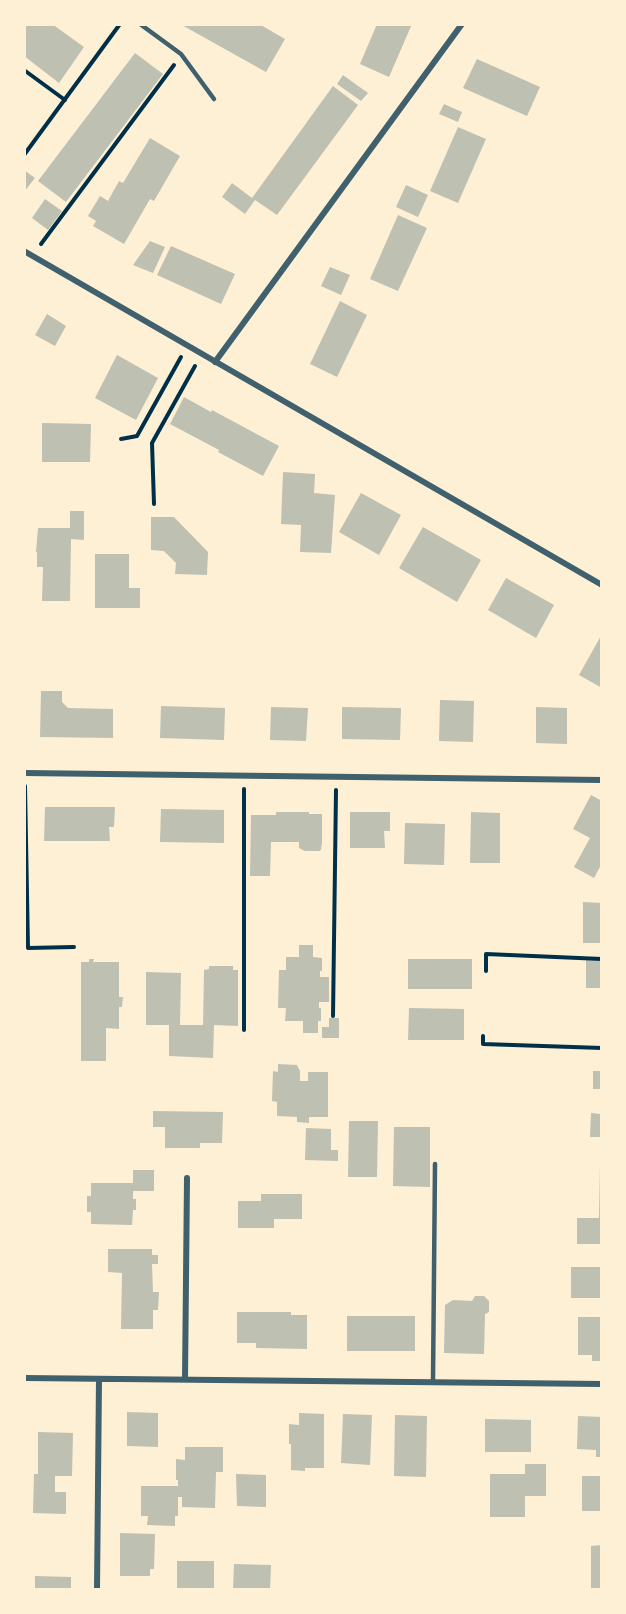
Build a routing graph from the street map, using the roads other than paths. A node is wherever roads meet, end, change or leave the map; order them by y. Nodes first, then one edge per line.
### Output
1 (140, 24) edge
2 (462, 24) edge
3 (214, 99) dead end
4 (24, 250) edge
5 (215, 362) junction
6 (602, 585) edge
7 (24, 773) edge
8 (602, 780) edge
9 (435, 1164) dead end
10 (187, 1178) dead end
11 (24, 1378) edge
12 (99, 1379) junction
13 (186, 1379) junction
14 (434, 1381) junction
15 (602, 1384) edge
16 (97, 1590) edge

1 - 3 lane
2 - 5 street
4 - 5 street
5 - 6 street
7 - 8 street
9 - 14 lane
10 - 13 street
11 - 12 street
12 - 13 street
12 - 16 street
13 - 14 street
14 - 15 street

